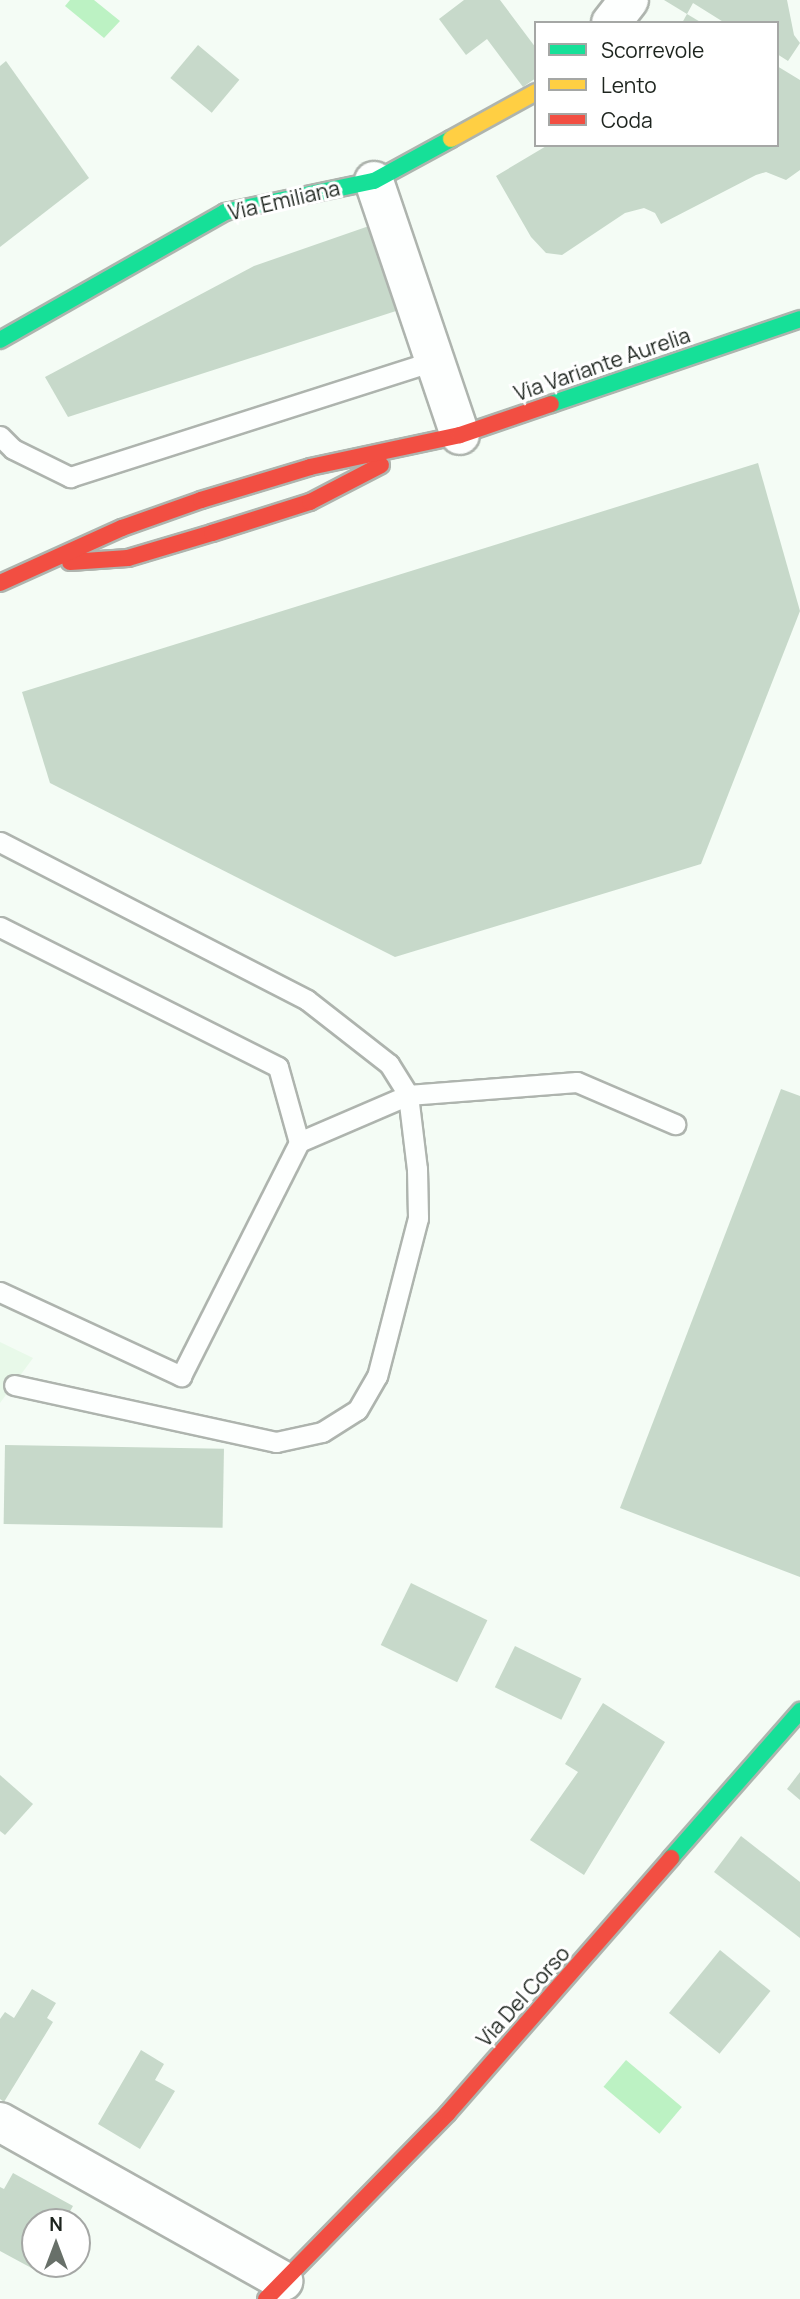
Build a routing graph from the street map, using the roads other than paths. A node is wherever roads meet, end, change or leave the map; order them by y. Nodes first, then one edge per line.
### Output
1 (629, 0) edge
2 (613, 21) edge
3 (534, 93) edge
4 (374, 181) junction
5 (800, 319) edge
6 (0, 340) edge
7 (433, 361) junction
8 (460, 435) junction
9 (0, 436) edge
10 (416, 447) junction
11 (51, 564) junction
12 (0, 583) edge
13 (0, 842) edge
14 (0, 927) edge
15 (408, 1096) junction
16 (675, 1124) dead end
17 (299, 1142) junction
18 (0, 1292) edge
19 (14, 1385) dead end
20 (800, 1712) edge
21 (0, 2122) edge
22 (275, 2290) edge

1 - 2 street
3 - 4 street, Via Emiliana
4 - 6 street, Via Emiliana
4 - 7 street
5 - 8 street, Via Variante Aurelia
7 - 8 street
7 - 9 lane
8 - 10 street, Via Variante Aurelia
10 - 11 street, Via Variante Aurelia
10 - 11 street, Via Variante Aurelia
11 - 12 street, Via Variante Aurelia
13 - 15 lane
14 - 17 lane
15 - 16 lane
15 - 17 lane
15 - 19 lane
17 - 18 lane
20 - 22 street, Via Del Corso
21 - 22 street

